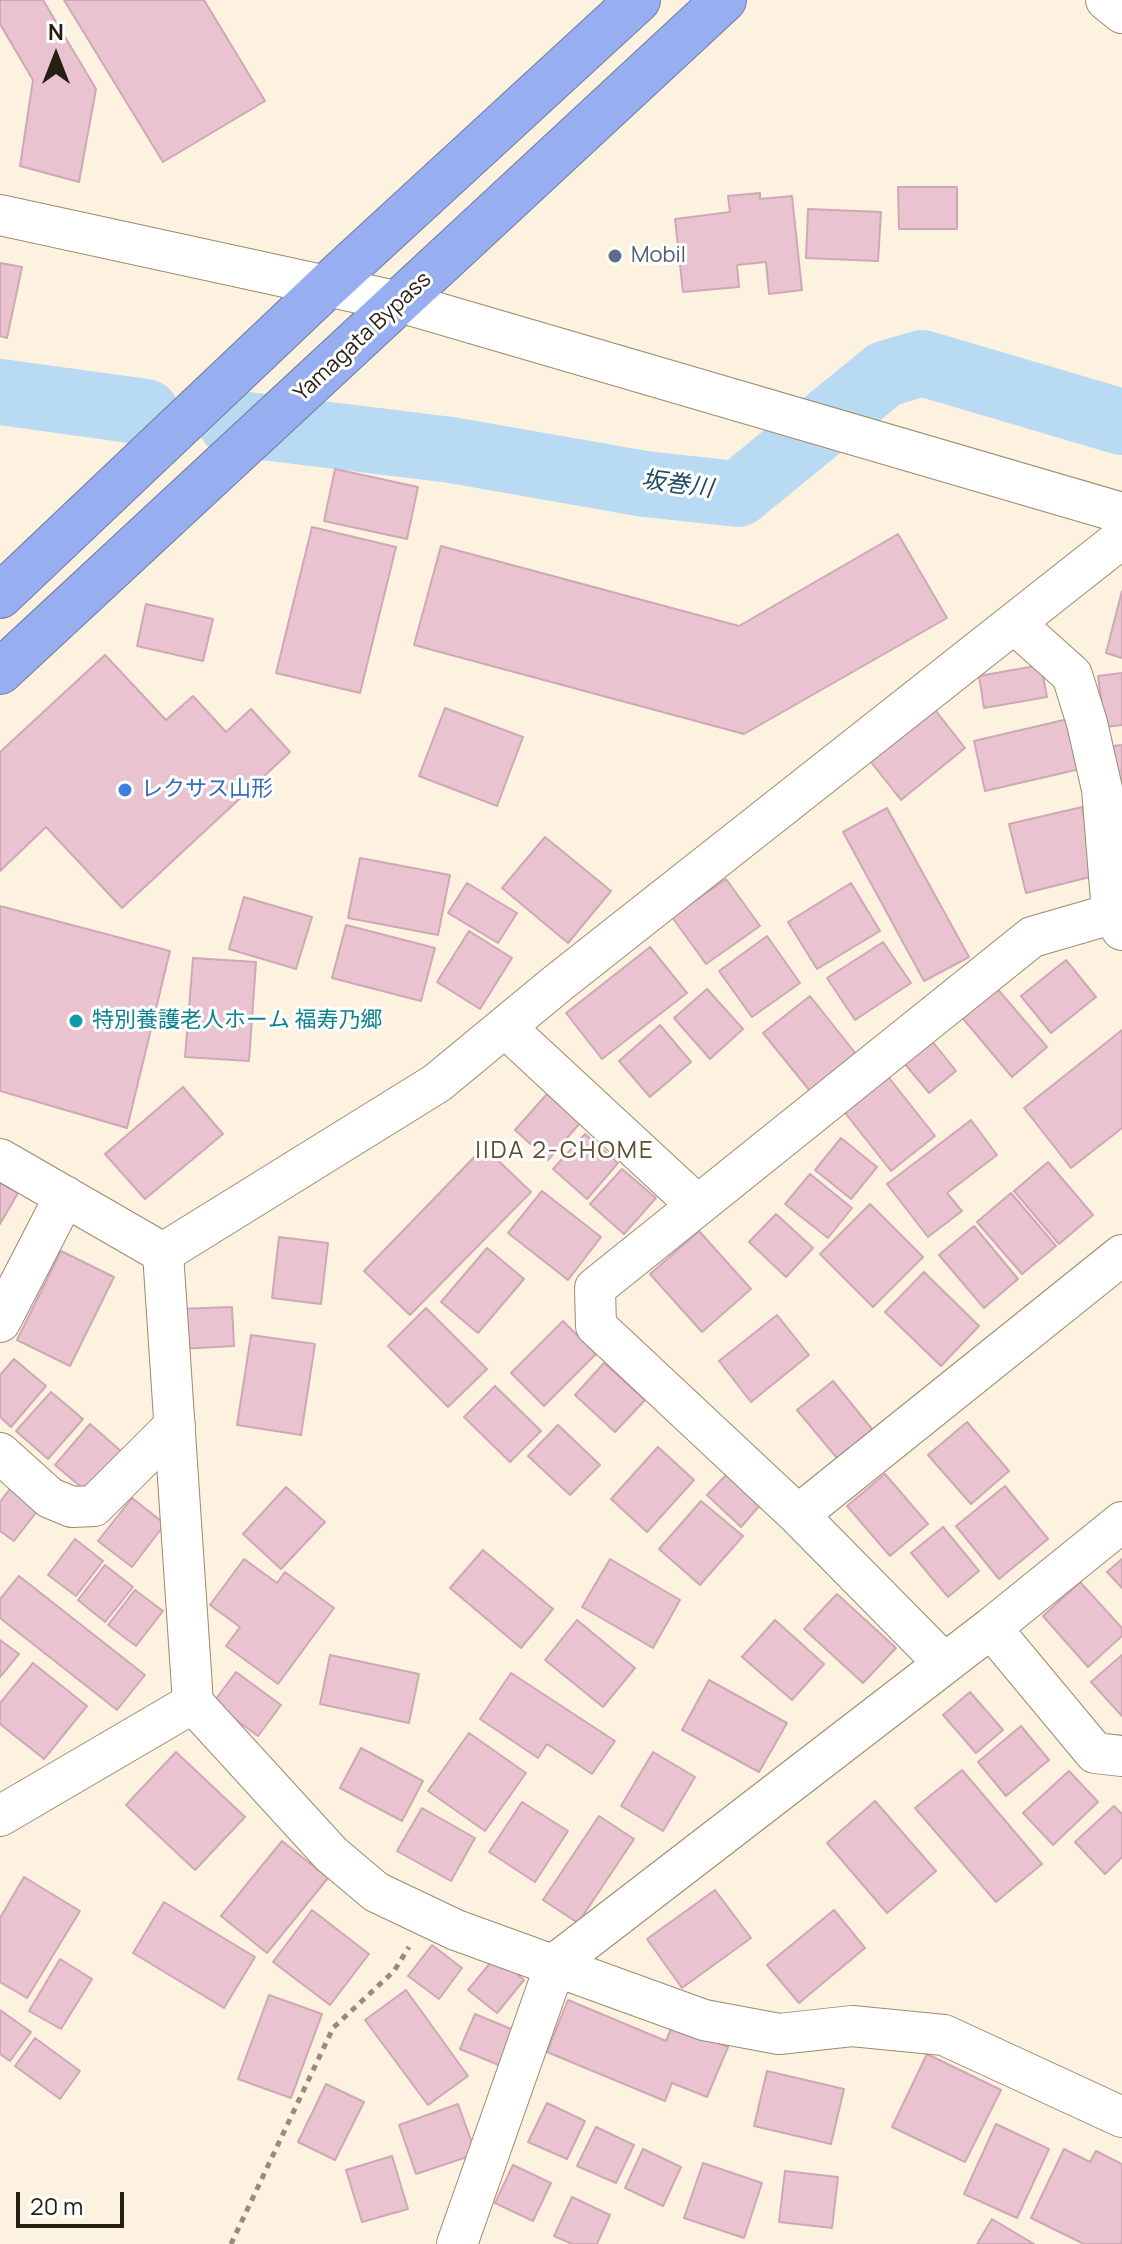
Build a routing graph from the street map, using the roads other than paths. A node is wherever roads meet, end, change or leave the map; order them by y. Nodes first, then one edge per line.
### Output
1 (638, 0) edge
2 (724, 0) edge
3 (1106, 0) edge
4 (1122, 13) edge
5 (0, 215) edge
6 (327, 286) junction
7 (400, 302) junction
8 (1122, 513) edge
9 (1122, 538) edge
10 (0, 596) edge
11 (1015, 624) junction
12 (0, 672) edge
13 (1119, 918) edge
14 (507, 1029) junction
15 (0, 1159) edge
16 (65, 1196) junction
17 (697, 1205) junction
18 (163, 1253) junction
19 (1122, 1255) edge
20 (0, 1322) edge
21 (175, 1425) junction
22 (0, 1453) edge
23 (798, 1515) junction
24 (1122, 1522) edge
25 (991, 1628) junction
26 (944, 1663) junction
27 (193, 1703) junction
28 (1122, 1756) edge
29 (0, 1816) edge
30 (556, 1963) junction
31 (1122, 2117) edge
32 (457, 2244) edge

1 - 6 highway
2 - 7 highway, Yamagata Bypass
3 - 4 street
5 - 6 street
6 - 7 street
6 - 10 highway
7 - 8 street
7 - 12 highway, Yamagata Bypass
9 - 11 street
11 - 13 street
11 - 14 street
13 - 17 street
14 - 17 street
14 - 18 street
15 - 16 street
16 - 18 street
16 - 20 street
17 - 23 street
18 - 21 street
19 - 23 street
21 - 22 street
21 - 27 street
23 - 26 street
24 - 25 street
25 - 26 street
25 - 28 street
26 - 30 street
27 - 29 street
27 - 30 street
30 - 31 street
30 - 32 street

